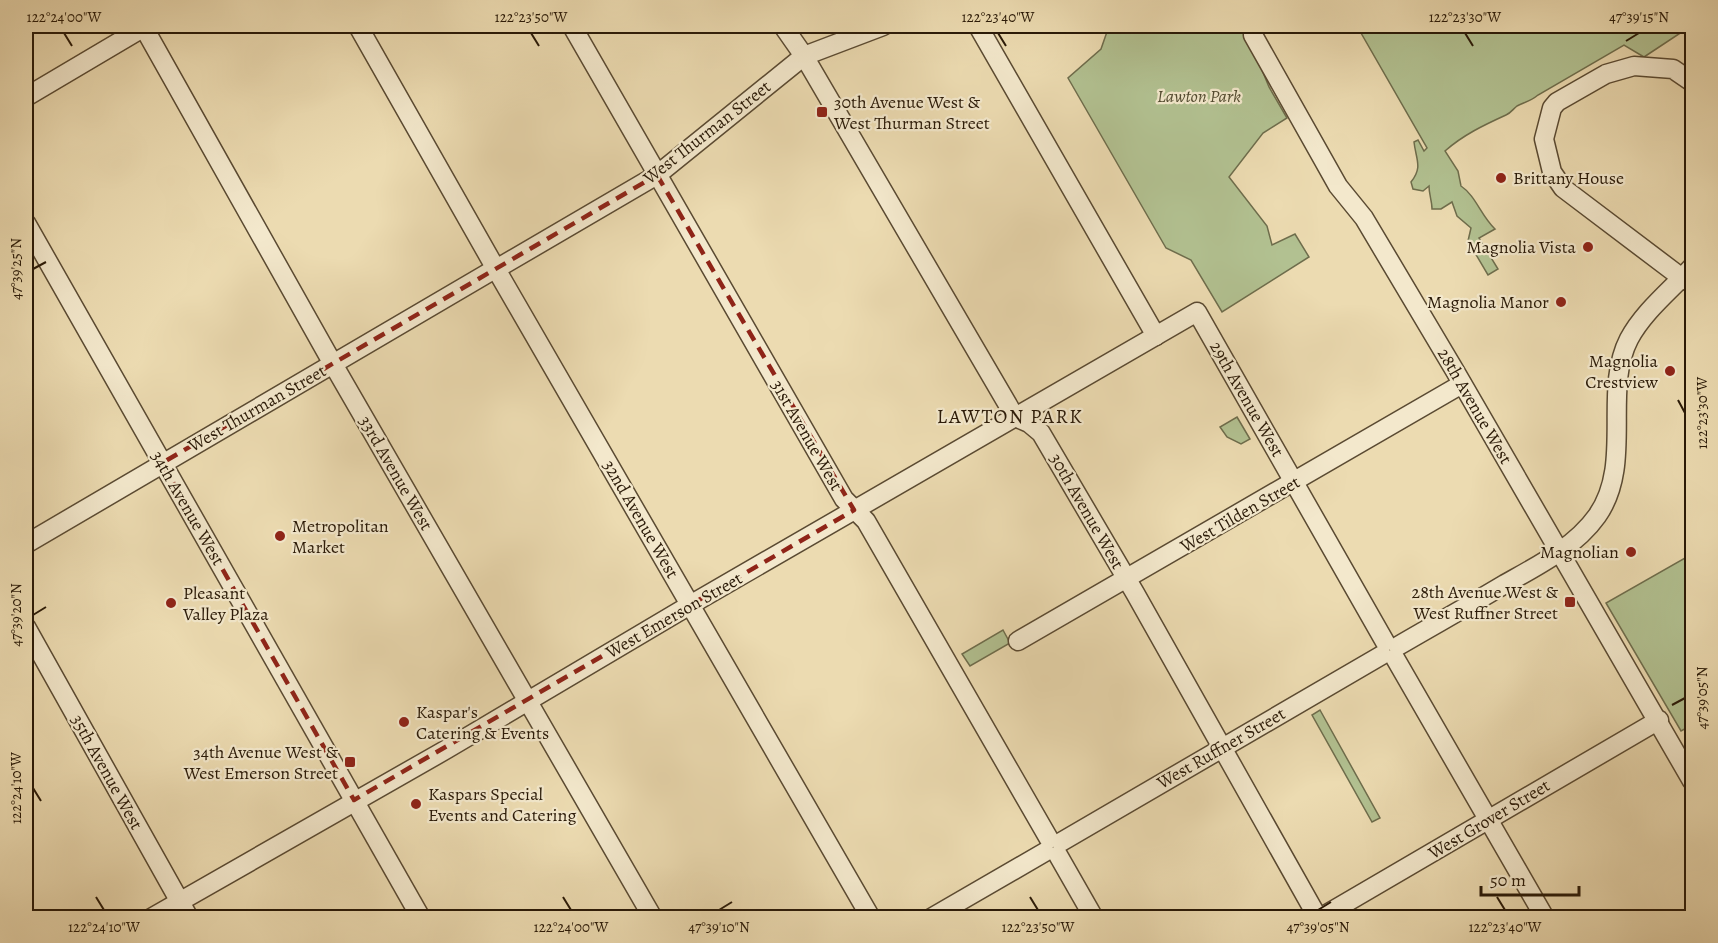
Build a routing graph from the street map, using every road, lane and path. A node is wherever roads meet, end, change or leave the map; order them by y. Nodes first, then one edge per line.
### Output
1 (144, 26) edge
2 (358, 26) edge
3 (572, 26) edge
4 (783, 26) edge
5 (883, 26) edge
6 (978, 26) edge
7 (1253, 35) dead end
8 (804, 56) junction
9 (1692, 82) edge
10 (26, 97) edge
11 (657, 175) junction
12 (26, 223) edge
13 (496, 269) junction
14 (1689, 277) edge
15 (1197, 312) joint
16 (1156, 336) junction
17 (333, 364) junction
18 (1462, 384) junction
19 (1015, 417) junction
20 (162, 464) junction
21 (1294, 482) junction
22 (854, 510) junction
23 (26, 544) edge
24 (1559, 550) junction
25 (1127, 580) junction
26 (690, 605) junction
27 (26, 627) edge
28 (1018, 641) dead end
29 (1390, 650) junction
30 (528, 700) junction
31 (1659, 720) junction
32 (1221, 747) junction
33 (1692, 781) edge
34 (354, 800) junction
35 (1487, 819) junction
36 (1053, 847) junction
37 (179, 901) junction
38 (151, 918) edge
39 (189, 918) edge
40 (421, 918) edge
41 (653, 918) edge
42 (871, 918) edge
43 (931, 918) edge
44 (1094, 918) edge
45 (1319, 918) edge
46 (1545, 918) edge

1 - 10 street
1 - 17 street, 33rd Avenue West
2 - 13 street, 32nd Avenue West
3 - 11 street, 31st Avenue West
4 - 8 street, 30th Avenue West
5 - 8 street, West Thurman Street
6 - 16 street
7 - 18 street, 28th Avenue West
8 - 11 street, West Thurman Street
8 - 19 street, 30th Avenue West
9 - 14 street
11 - 13 street, West Thurman Street
11 - 22 street, 31st Avenue West
12 - 20 street, 34th Avenue West
13 - 17 street, West Thurman Street
13 - 26 street, 32nd Avenue West
14 - 24 street, West Ruffner Street
15 - 16 street, West Emerson Street
15 - 21 street, 29th Avenue West
16 - 19 street, West Emerson Street
17 - 20 street, West Thurman Street
17 - 30 street, 33rd Avenue West
18 - 21 street, West Tilden Street
18 - 24 street, 28th Avenue West
19 - 22 street, West Emerson Street
19 - 25 street, 30th Avenue West
20 - 23 street, West Thurman Street
20 - 34 street, 34th Avenue West
21 - 25 street, West Tilden Street
21 - 29 street, 29th Avenue West
22 - 26 street, West Emerson Street
22 - 36 street, 31st Avenue West
24 - 29 street, West Ruffner Street
24 - 31 street, 28th Avenue West
25 - 28 street, West Tilden Street
25 - 32 street, 30th Avenue West
26 - 30 street, West Emerson Street
26 - 42 street, 32nd Avenue West
27 - 37 street, 35th Avenue West
29 - 32 street, West Ruffner Street
29 - 35 street, 29th Avenue West
30 - 34 street, West Emerson Street
30 - 41 street, 33rd Avenue West
31 - 33 street, 28th Avenue West
31 - 35 street, West Grover Street
32 - 36 street, West Ruffner Street
32 - 45 street, 30th Avenue West
34 - 37 street, West Emerson Street
34 - 40 street, 34th Avenue West
35 - 45 street, West Grover Street
35 - 46 street, 29th Avenue West
36 - 43 street, West Ruffner Street
36 - 44 street, 31st Avenue West
37 - 38 street, West Emerson Street
37 - 39 street, 35th Avenue West

